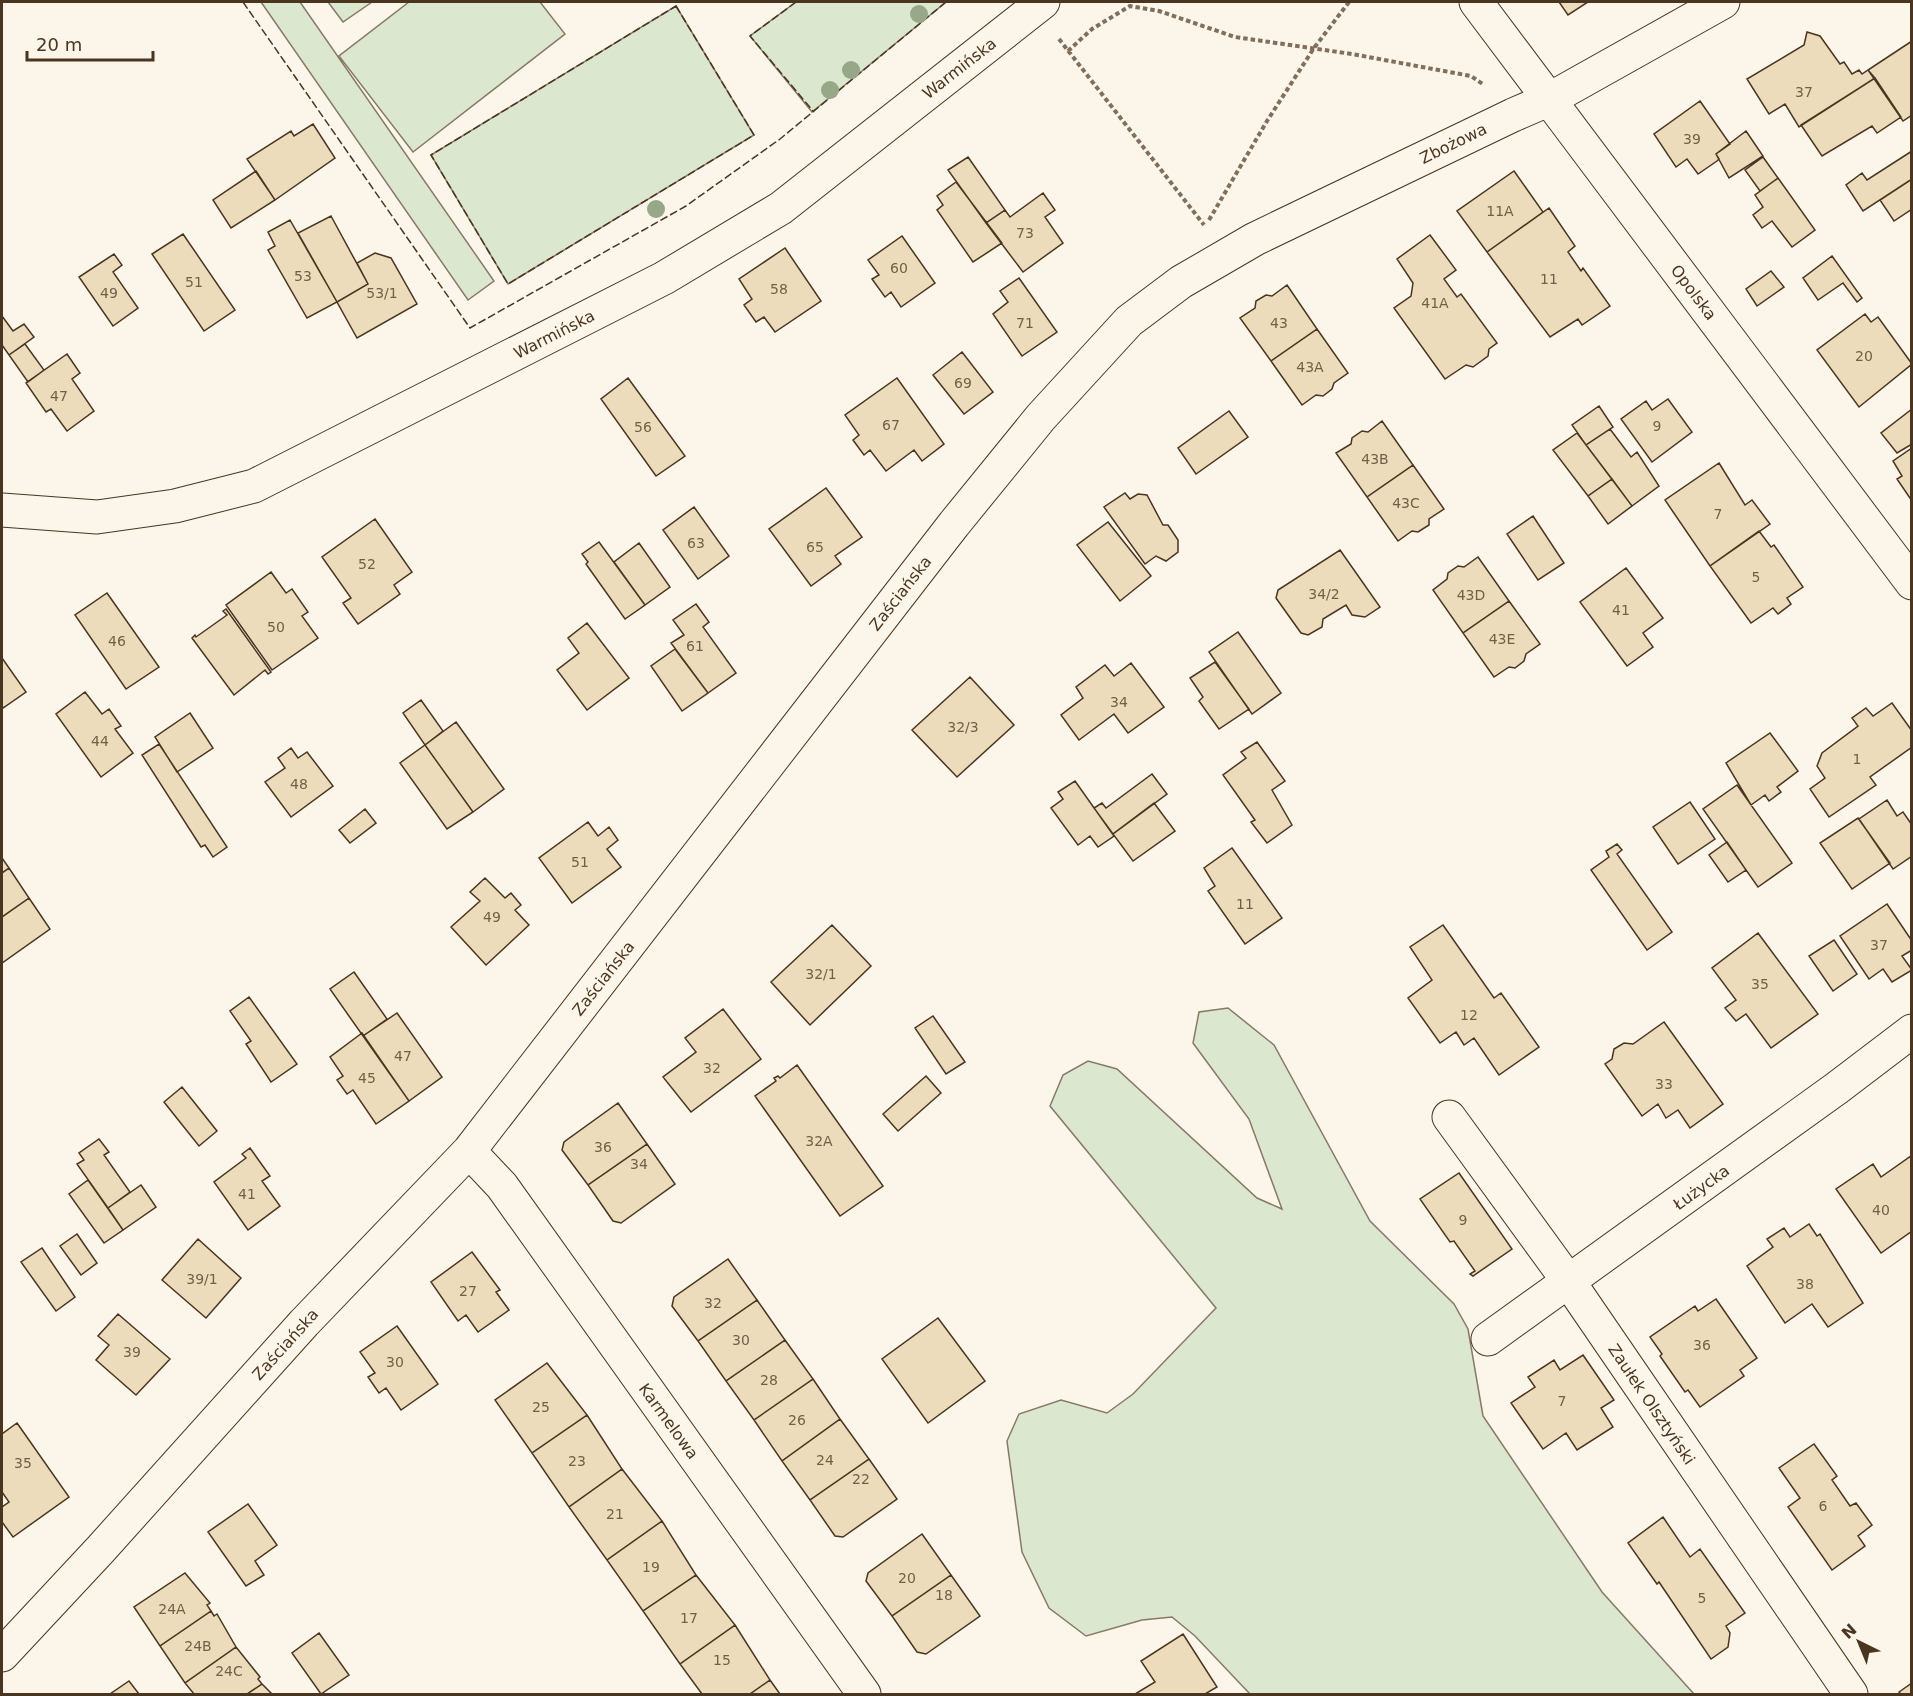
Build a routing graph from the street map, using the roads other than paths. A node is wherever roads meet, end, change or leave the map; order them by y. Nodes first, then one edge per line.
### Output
1 (1042, 2) edge
2 (1476, 2) edge
3 (1723, 2) edge
4 (1550, 99) junction
5 (1181, 282) joint
6 (2, 510) edge
7 (1911, 583) edge
8 (1911, 1031) edge
9 (1449, 1117) dead end
10 (469, 1151) junction
11 (1569, 1282) junction
12 (1488, 1339) dead end
13 (2, 1655) edge
14 (864, 1695) edge
15 (1851, 1695) edge

1 - 6 street, Warmińska
2 - 4 street, Opolska
3 - 4 street, Zbożowa
4 - 5 street, Zbożowa
4 - 7 street, Opolska
5 - 10 street, Zaściańska
8 - 11 street, Łużycka
9 - 11 street, Zaułek Olsztyński
10 - 13 street, Zaściańska
10 - 14 street, Karmelowa
11 - 12 street, Łużycka
11 - 15 street, Zaułek Olsztyński

